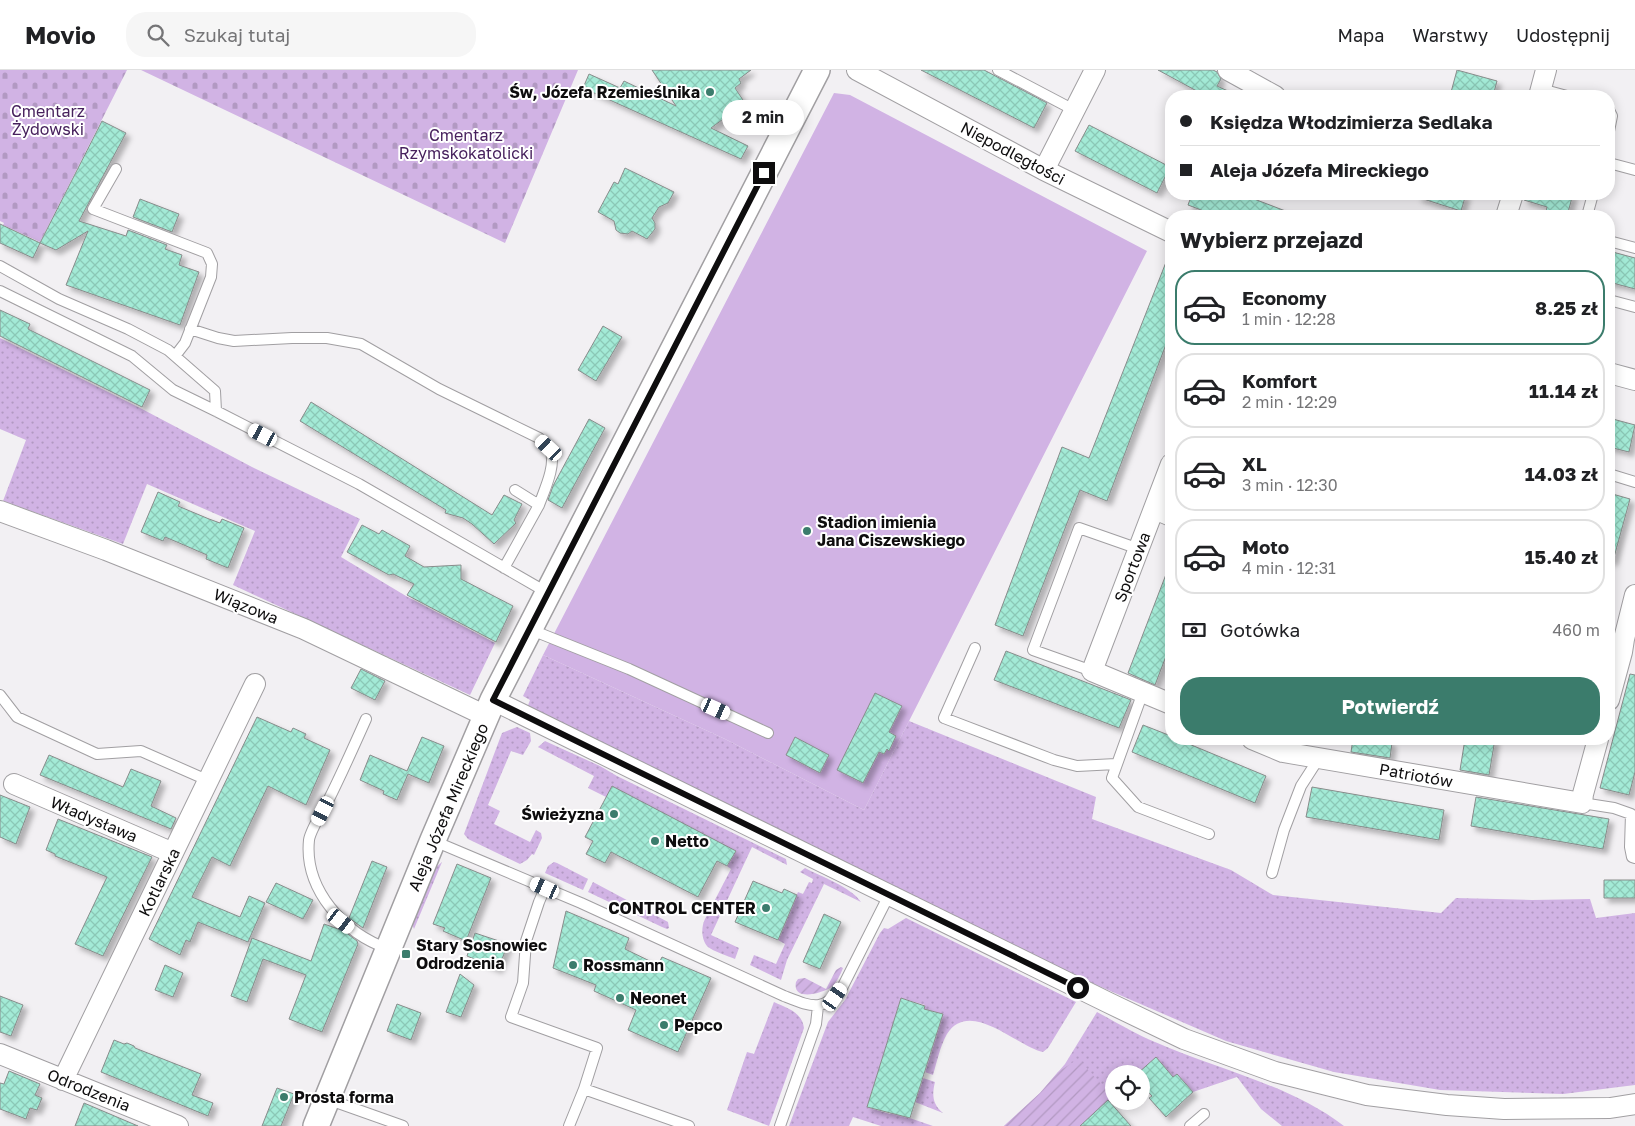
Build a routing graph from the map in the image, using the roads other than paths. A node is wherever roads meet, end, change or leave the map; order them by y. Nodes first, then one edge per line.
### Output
1 (817, 70) edge
2 (857, 70) edge
3 (998, 70) edge
4 (1094, 70) edge
5 (1228, 70) edge
6 (1264, 90) edge
7 (1074, 110) junction
8 (1615, 165) edge
9 (116, 169) dead end
10 (1044, 170) junction
11 (1635, 170) edge
12 (1165, 229) edge
13 (1615, 243) edge
14 (1635, 248) edge
15 (0, 266) edge
16 (0, 291) edge
17 (1615, 302) edge
18 (1635, 307) edge
19 (190, 329) junction
20 (176, 356) junction
21 (1615, 375) edge
22 (1635, 380) edge
23 (216, 411) junction
24 (1615, 476) edge
25 (1635, 482) edge
26 (515, 490) dead end
27 (539, 505) junction
28 (0, 511) edge
29 (1163, 512) edge
30 (1139, 549) junction
31 (504, 568) junction
32 (548, 593) junction
33 (1635, 597) edge
34 (529, 629) junction
35 (1616, 637) edge
36 (975, 648) dead end
37 (1092, 670) junction
38 (1615, 678) edge
39 (255, 684) dead end
40 (1142, 692) junction
41 (0, 695) edge
42 (1165, 702) edge
43 (490, 708) junction
44 (366, 719) dead end
45 (768, 733) dead end
46 (1266, 745) edge
47 (1596, 745) edge
48 (1319, 758) junction
49 (1116, 764) junction
50 (207, 780) junction
51 (14, 784) dead end
52 (1582, 803) junction
53 (1633, 814) edge
54 (1209, 834) dead end
55 (433, 840) junction
56 (173, 853) junction
57 (1635, 858) edge
58 (1272, 873) dead end
59 (545, 888) junction
60 (889, 895) junction
61 (389, 949) junction
62 (818, 1006) junction
63 (0, 1054) edge
64 (63, 1080) junction
65 (584, 1089) junction
66 (327, 1098) junction
67 (1635, 1104) edge
68 (1204, 1114) dead end
69 (178, 1126) edge
70 (316, 1126) edge
71 (403, 1126) edge
72 (570, 1126) edge
73 (689, 1126) edge
74 (780, 1126) edge
75 (1190, 1126) edge

1 - 32 street, Aleja Józefa Mireckiego
2 - 10 street, Niepodległości
3 - 7 lane
4 - 7 street
5 - 6 street
7 - 10 street
8 - 11 lane
9 - 19 lane
10 - 12 street, Niepodległości
13 - 14 lane
15 - 20 lane
16 - 23 lane
17 - 18 lane
19 - 20 lane
19 - 27 lane
20 - 23 lane
21 - 22 street
23 - 31 lane
24 - 25 lane
26 - 27 lane
27 - 31 lane
28 - 43 street, Wiązowa
29 - 30 street, Sportowa
30 - 37 street, Sportowa
30 - 37 lane
31 - 32 lane
32 - 34 street, Aleja Józefa Mireckiego
33 - 35 street
34 - 43 street, Aleja Józefa Mireckiego
34 - 45 lane
35 - 38 street
36 - 49 lane
37 - 40 street
39 - 50 street, Kotlarska
40 - 42 street
40 - 49 lane
41 - 50 lane
43 - 55 street, Aleja Józefa Mireckiego
43 - 60 street, Wiązowa
44 - 61 lane
46 - 48 street, Patriotów
47 - 52 street
48 - 52 street, Patriotów
48 - 58 lane
49 - 54 lane
50 - 56 street, Kotlarska
51 - 56 street, Władysława
52 - 53 lane
53 - 57 lane
55 - 59 lane
55 - 61 street, Aleja Józefa Mireckiego
56 - 64 street, Kotlarska
59 - 62 lane
59 - 65 lane
60 - 62 lane
60 - 67 street, Wiązowa
61 - 66 street, Aleja Józefa Mireckiego
62 - 74 lane
63 - 64 street, Odrodzenia
64 - 69 street, Odrodzenia
65 - 72 lane
65 - 73 lane
66 - 70 street, Aleja Józefa Mireckiego
66 - 71 lane
68 - 75 lane

